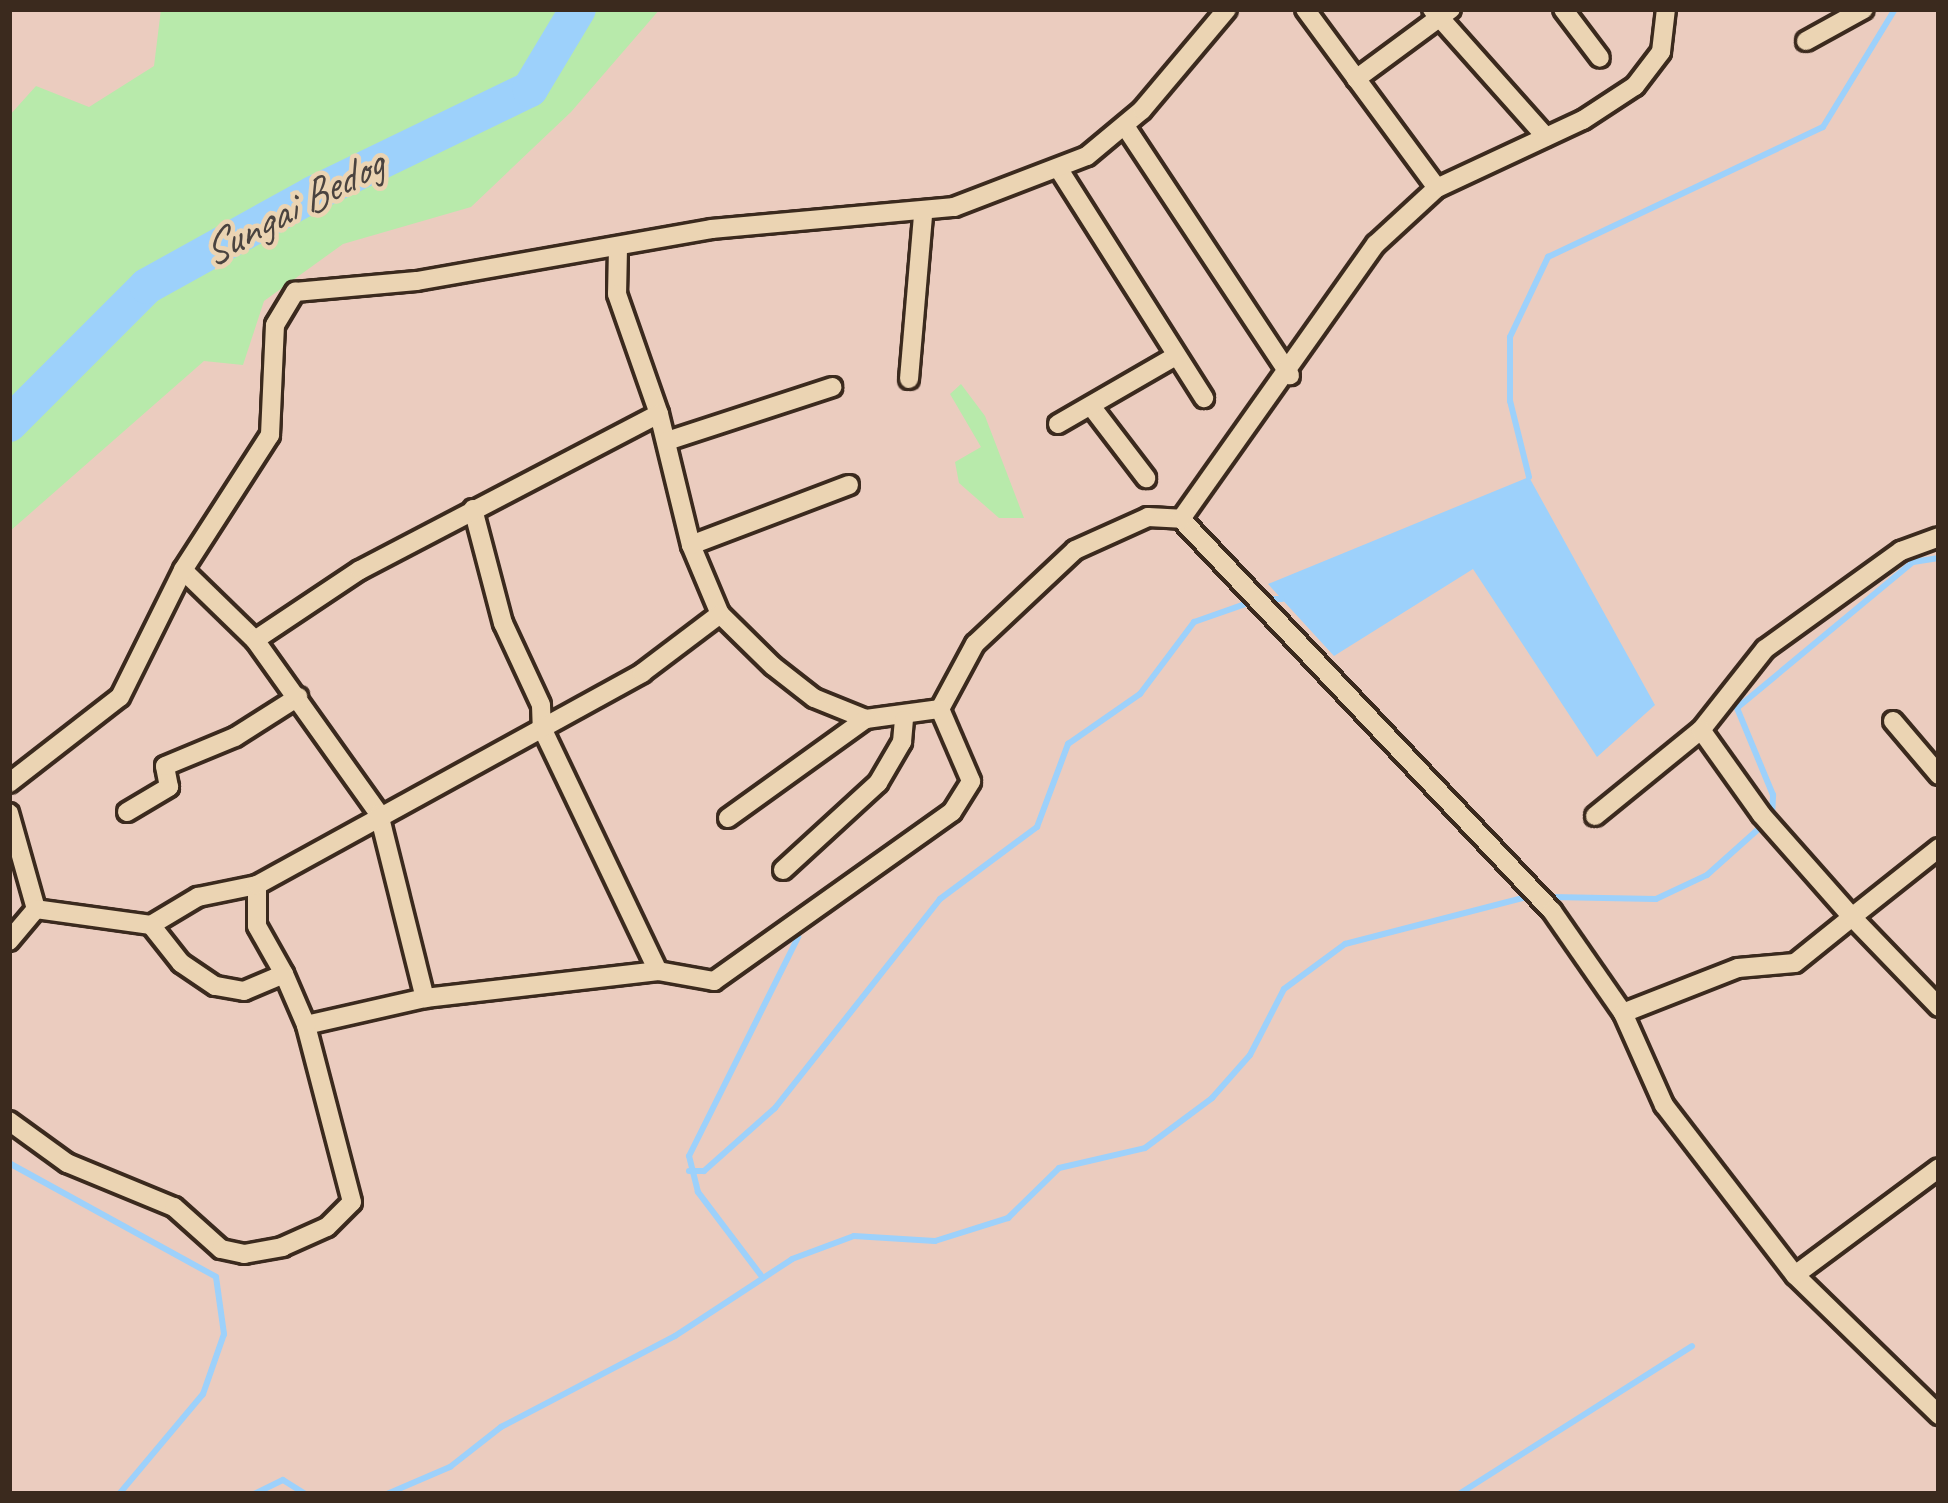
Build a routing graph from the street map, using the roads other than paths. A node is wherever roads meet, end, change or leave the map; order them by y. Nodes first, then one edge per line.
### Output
1 (1227, 9) edge
2 (1305, 9) edge
3 (1563, 9) edge
4 (1666, 9) edge
5 (1864, 9) edge
6 (1441, 12) edge
7 (1806, 41) dead end
8 (1600, 58) dead end
9 (1356, 79) junction
10 (1125, 126) junction
11 (1546, 136) junction
12 (1060, 171) junction
13 (1438, 188) junction
14 (923, 215) junction
15 (618, 248) junction
16 (1176, 356) junction
17 (1289, 375) junction
18 (909, 379) dead end
19 (832, 387) dead end
20 (1204, 398) dead end
21 (1091, 406) junction
22 (659, 414) junction
23 (1058, 424) dead end
24 (667, 441) junction
25 (1146, 478) dead end
26 (849, 485) dead end
27 (473, 509) junction
28 (1181, 519) junction
29 (1939, 537) edge
30 (691, 545) junction
31 (183, 570) junction
32 (720, 614) junction
33 (255, 640) junction
34 (298, 697) junction
35 (940, 710) junction
36 (866, 719) junction
37 (904, 720) junction
38 (1893, 721) dead end
39 (542, 728) junction
40 (1701, 730) junction
41 (1939, 775) edge
42 (9, 783) edge
43 (127, 812) dead end
44 (9, 813) edge
45 (379, 814) junction
46 (1594, 816) dead end
47 (728, 818) dead end
48 (1939, 848) edge
49 (783, 871) dead end
50 (257, 885) junction
51 (36, 909) junction
52 (1852, 916) junction
53 (151, 925) junction
54 (9, 941) edge
55 (658, 971) junction
56 (284, 974) junction
57 (425, 998) junction
58 (1939, 1007) edge
59 (1623, 1012) junction
60 (306, 1025) junction
61 (9, 1121) edge
62 (1939, 1168) edge
63 (1795, 1275) junction
64 (1939, 1415) edge

1 - 10 street
2 - 9 street
3 - 8 street
4 - 11 street
5 - 7 street
6 - 9 street
6 - 11 street
9 - 13 street
10 - 12 street
10 - 17 street
11 - 13 street
12 - 14 street
12 - 16 street
13 - 17 street
14 - 15 street
14 - 18 street
15 - 22 street
15 - 31 street
16 - 20 street
16 - 21 street
17 - 28 street
19 - 24 street
21 - 23 street
21 - 25 street
22 - 24 street
22 - 27 street
24 - 30 street
26 - 30 street
27 - 33 street
27 - 39 street
28 - 35 street
28 - 59 street
29 - 40 street
30 - 32 street
31 - 33 street
31 - 42 street
32 - 36 street
32 - 39 street
33 - 34 street
34 - 43 street
34 - 45 street
35 - 37 street
35 - 55 street
36 - 37 street
36 - 47 street
37 - 49 street
38 - 41 street
39 - 45 street
39 - 55 street
40 - 46 street
40 - 52 street
44 - 51 street
45 - 50 street
45 - 57 street
48 - 52 street
50 - 53 street
50 - 56 street
51 - 53 street
51 - 54 street
52 - 58 street
52 - 59 street
53 - 56 street
55 - 57 street
56 - 60 street
57 - 60 street
59 - 63 street
60 - 61 street
62 - 63 street
63 - 64 street

